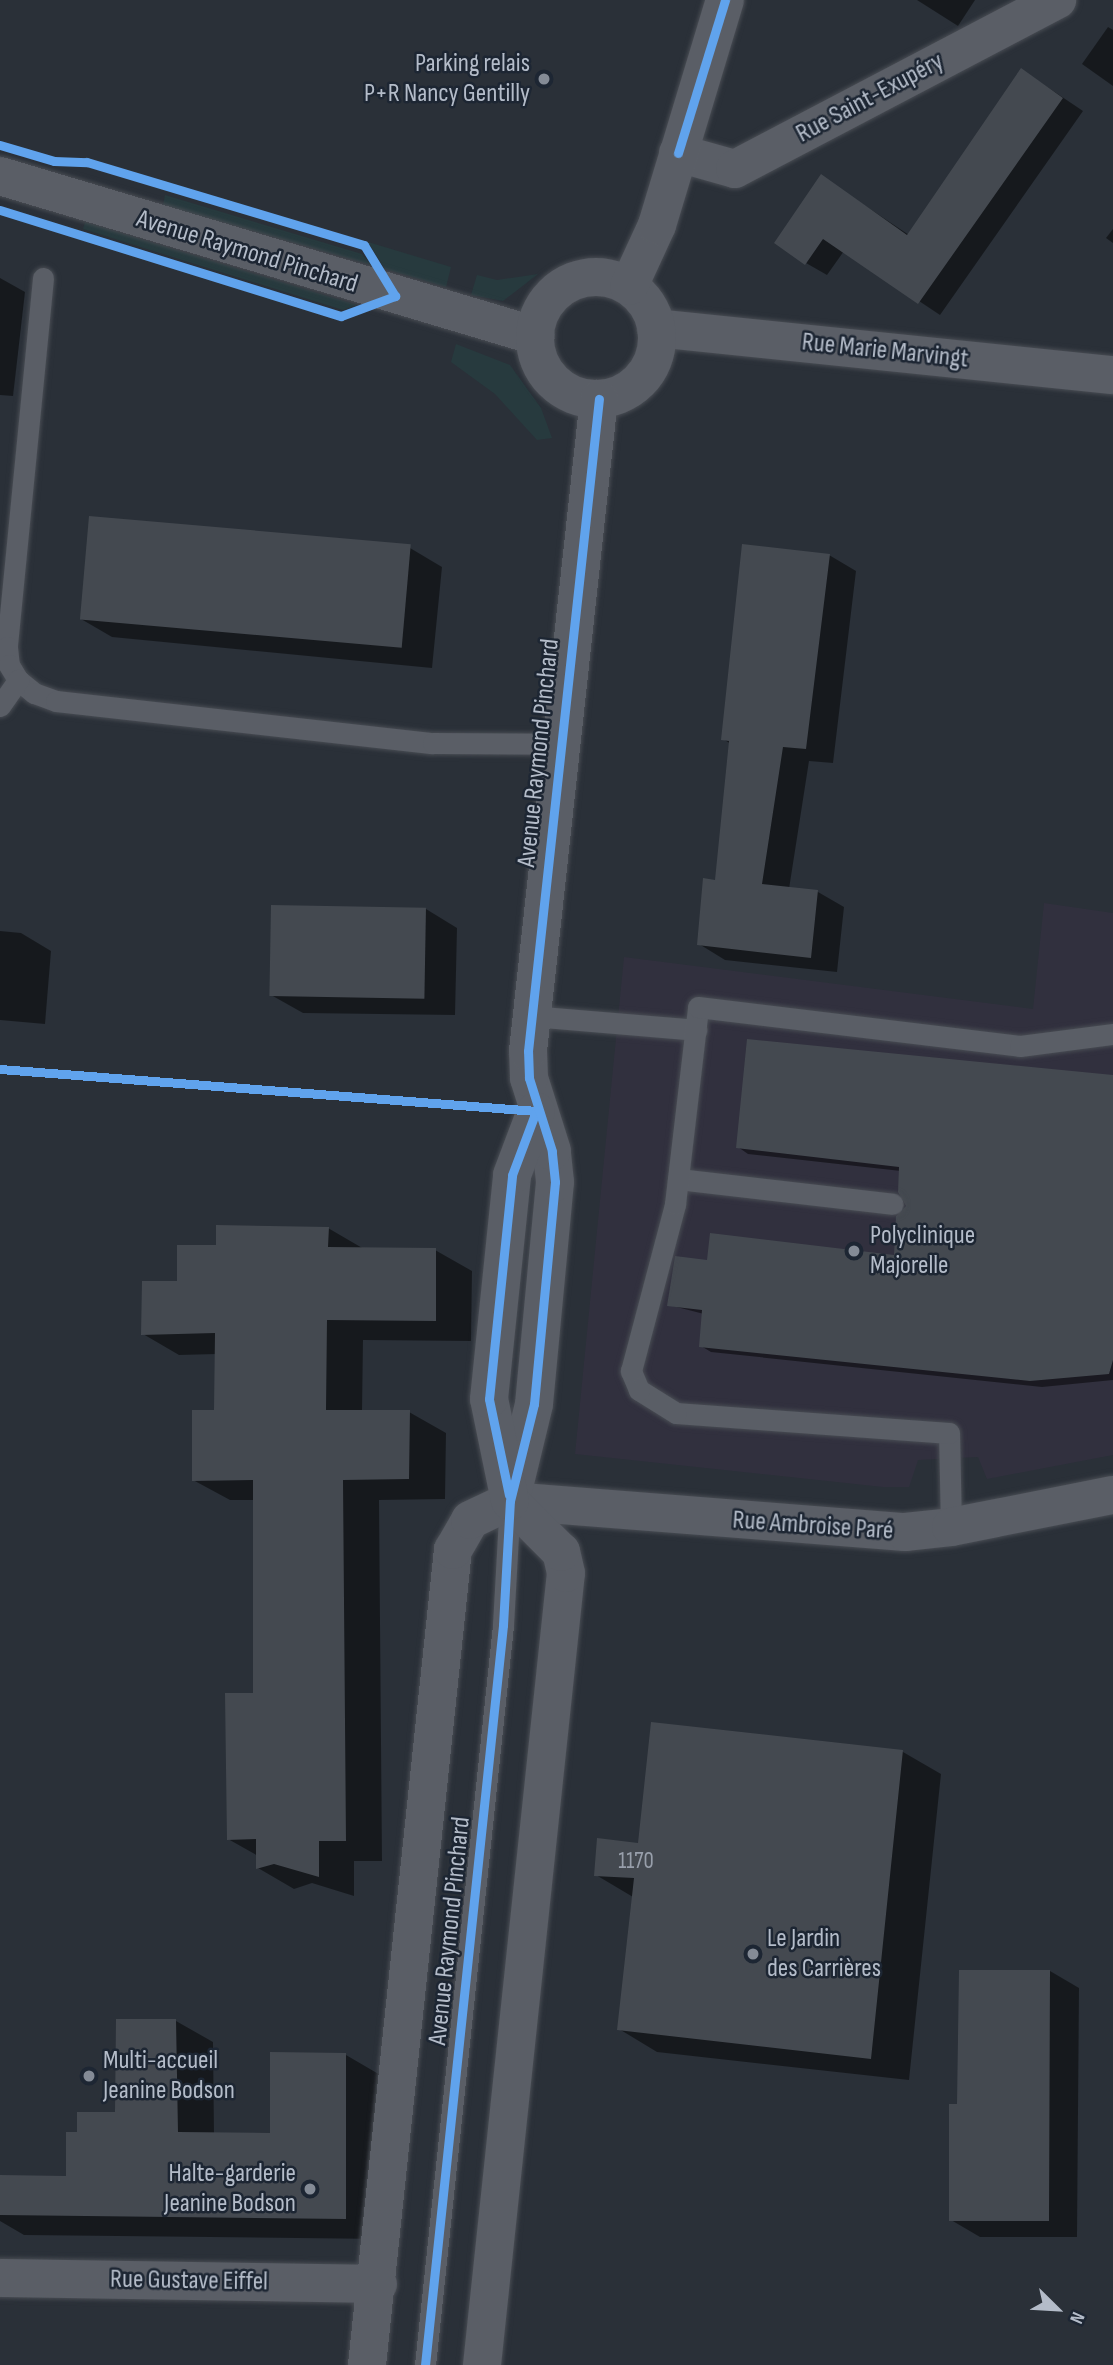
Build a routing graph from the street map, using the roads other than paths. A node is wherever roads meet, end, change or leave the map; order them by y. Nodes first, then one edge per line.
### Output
1 (725, 0) edge
2 (1057, 0) edge
3 (678, 153) junction
4 (0, 176) edge
5 (43, 278) dead end
6 (629, 286) junction
7 (656, 328) junction
8 (536, 337) junction
9 (1113, 375) edge
10 (599, 399) junction
11 (18, 681) junction
12 (0, 706) edge
13 (562, 744) junction
14 (531, 1016) junction
15 (696, 1030) junction
16 (1113, 1034) edge
17 (677, 1179) junction
18 (893, 1204) dead end
19 (1113, 1494) edge
20 (510, 1501) junction
21 (951, 1528) junction
22 (0, 2278) edge
23 (377, 2284) junction
24 (367, 2365) edge
25 (425, 2365) edge
26 (482, 2365) edge

1 - 3 street
2 - 3 street, Rue Saint-Exupéry
3 - 6 street
4 - 8 street, Avenue Raymond Pinchard
5 - 11 lane
6 - 7 street
6 - 8 street
7 - 9 street, Rue Marie Marvingt
7 - 10 street
8 - 10 street
10 - 13 street, Avenue Raymond Pinchard
11 - 12 lane
11 - 13 lane
13 - 14 street, Avenue Raymond Pinchard
14 - 15 lane
14 - 20 street, Avenue Raymond Pinchard
15 - 16 lane
15 - 17 lane
17 - 18 lane
17 - 21 lane
19 - 21 street, Rue Ambroise Paré
20 - 21 street, Rue Ambroise Paré
20 - 23 street, Avenue Raymond Pinchard
20 - 25 lane, Avenue Raymond Pinchard
20 - 26 street
22 - 23 street, Rue Gustave Eiffel
23 - 24 street, Avenue Raymond Pinchard

